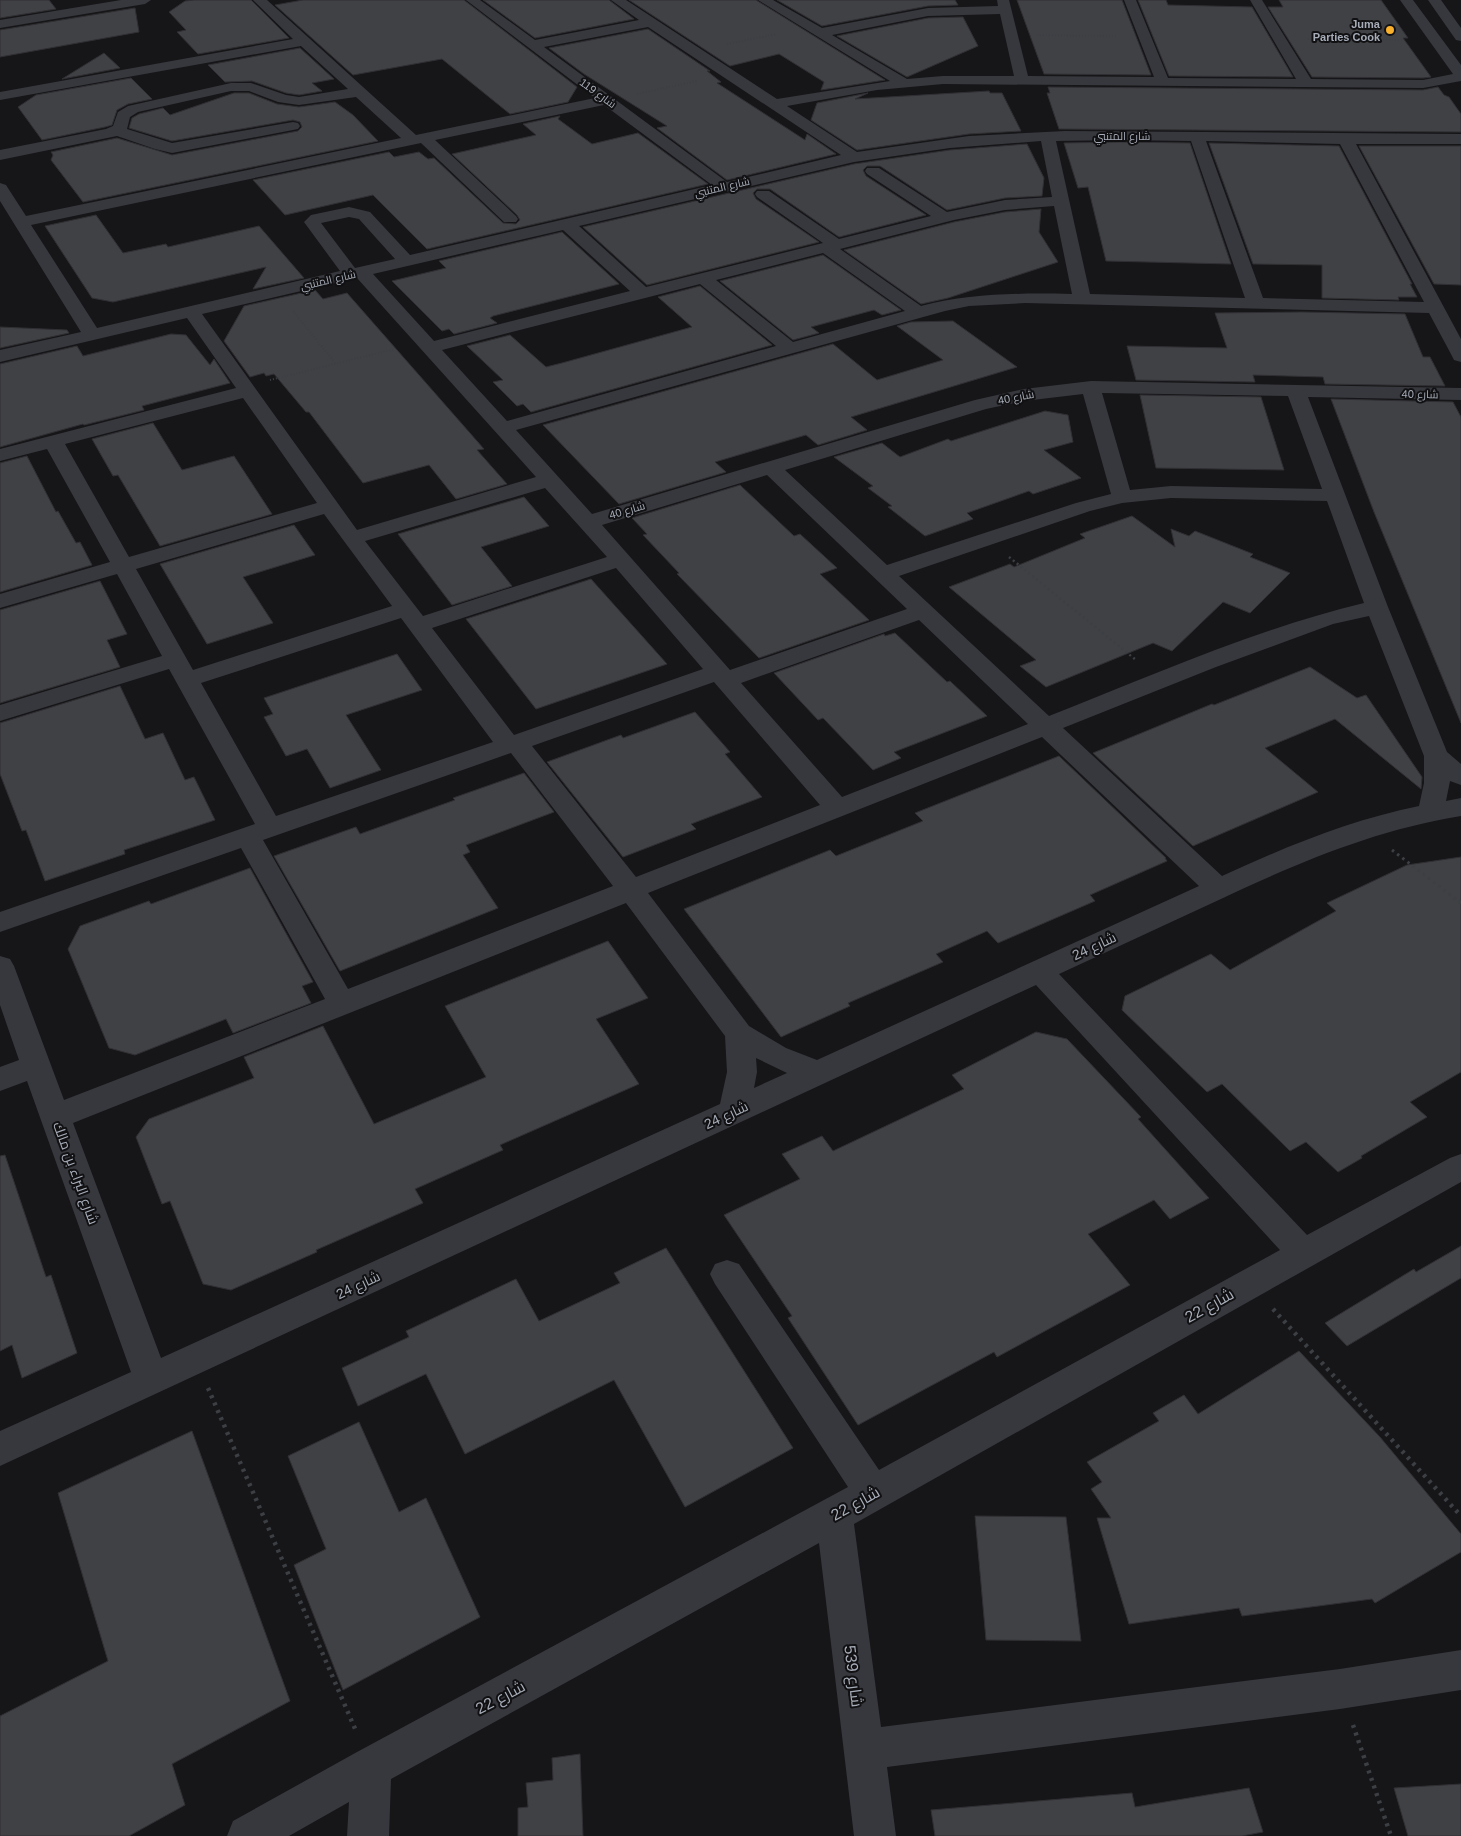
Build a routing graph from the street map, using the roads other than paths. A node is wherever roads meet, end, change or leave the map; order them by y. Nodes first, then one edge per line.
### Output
1 (146, 0) edge
2 (259, 0) edge
3 (472, 0) edge
4 (617, 0) edge
5 (794, 0) edge
6 (1130, 0) edge
7 (1256, 0) edge
8 (1406, 0) edge
9 (1434, 0) edge
10 (127, 1) edge
11 (768, 2) edge
12 (1004, 5) edge
13 (651, 22) junction
14 (0, 24) edge
15 (819, 32) junction
16 (1461, 37) edge
17 (304, 41) junction
18 (533, 45) junction
19 (158, 68) junction
20 (1461, 75) edge
21 (1022, 80) junction
22 (1162, 82) junction
23 (904, 83) junction
24 (1306, 83) junction
25 (1423, 84) junction
26 (1461, 90) edge
27 (360, 92) junction
28 (0, 96) edge
29 (188, 96) junction
30 (607, 100) junction
31 (774, 104) junction
32 (293, 126) dead end
33 (116, 130) junction
34 (1048, 137) junction
35 (1197, 137) junction
36 (1345, 138) junction
37 (418, 139) junction
38 (1460, 139) edge
39 (0, 156) edge
40 (854, 157) junction
41 (872, 171) dead end
42 (724, 187) junction
43 (0, 188) edge
44 (763, 194) dead end
45 (1062, 201) junction
46 (944, 217) junction
47 (510, 219) dead end
48 (21, 222) junction
49 (567, 224) junction
50 (831, 245) junction
51 (406, 261) junction
52 (356, 273) junction
53 (703, 278) junction
54 (642, 293) junction
55 (1082, 300) junction
56 (1256, 304) junction
57 (1436, 308) junction
58 (191, 311) junction
59 (919, 313) junction
60 (92, 335) junction
61 (426, 345) junction
62 (791, 349) junction
63 (0, 356) edge
64 (1461, 356) edge
65 (1091, 387) junction
66 (247, 389) junction
67 (1296, 391) junction
68 (1461, 394) edge
69 (502, 428) junction
70 (53, 441) junction
71 (0, 455) edge
72 (771, 468) junction
73 (549, 480) junction
74 (1335, 495) junction
75 (1122, 496) junction
76 (329, 506) junction
77 (588, 522) junction
78 (352, 538) junction
79 (620, 560) junction
80 (123, 566) junction
81 (883, 574) junction
82 (0, 601) edge
83 (1377, 607) junction
84 (922, 611) junction
85 (412, 617) junction
86 (175, 659) junction
87 (722, 676) junction
88 (187, 680) junction
89 (0, 713) edge
90 (1044, 726) junction
91 (512, 744) junction
92 (1436, 756) junction
93 (1461, 777) edge
94 (1461, 806) edge
95 (838, 808) junction
96 (1431, 811) junction
97 (259, 832) junction
98 (1218, 888) junction
99 (631, 890) junction
100 (0, 922) edge
101 (0, 966) edge
102 (1040, 971) junction
103 (342, 1004) junction
104 (739, 1034) junction
105 (36, 1066) junction
106 (818, 1073) junction
107 (0, 1079) edge
108 (734, 1111) junction
109 (55, 1117) junction
110 (1461, 1167) edge
111 (1303, 1253) junction
112 (727, 1274) dead end
113 (152, 1379) junction
114 (0, 1449) edge
115 (873, 1493) junction
116 (834, 1515) junction
117 (1461, 1670) edge
118 (864, 1750) junction
119 (371, 1766) junction
120 (248, 1836) edge
121 (368, 1836) edge
122 (875, 1836) edge

1 - 10 street
2 - 17 street
3 - 18 street, شارع 119
4 - 13 street
5 - 11 street
6 - 22 street
7 - 24 street
8 - 20 street
9 - 16 street
10 - 14 street
11 - 15 street
12 - 15 street
12 - 21 street
13 - 18 street
13 - 31 street
15 - 23 street
17 - 19 street
17 - 27 street
18 - 30 street, شارع 119
19 - 28 street
19 - 29 street
20 - 25 street
21 - 22 street
21 - 23 street
22 - 24 street
23 - 31 street
24 - 25 street
25 - 26 street
27 - 29 street
27 - 37 street
29 - 33 street
30 - 37 street
30 - 42 street, شارع 119
31 - 40 street
32 - 33 street
33 - 39 street
34 - 35 street, شارع المتنبي
34 - 40 street, شارع المتنبي
34 - 45 street
35 - 36 street, شارع المتنبي
35 - 56 street
36 - 38 street, شارع المتنبي
36 - 57 street
37 - 47 street
37 - 48 street
40 - 42 street, شارع المتنبي
41 - 46 street
42 - 49 street, شارع المتنبي
43 - 48 street
44 - 50 street
45 - 46 street
45 - 55 street
46 - 50 street
48 - 60 street
49 - 51 street, شارع المتنبي
49 - 54 street
50 - 53 street
50 - 59 street
51 - 52 street, شارع المتنبي
51 - 52 street
52 - 58 street, شارع المتنبي
52 - 61 street
53 - 54 street
53 - 62 street
54 - 61 street
55 - 56 street
55 - 59 street
56 - 57 street
57 - 64 street
58 - 60 street, شارع المتنبي
58 - 66 street
59 - 62 street
60 - 63 street, شارع المتنبي
61 - 69 street
62 - 69 street
65 - 67 street, شارع 40
65 - 72 street, شارع 40
65 - 75 street
66 - 70 street
66 - 76 street
67 - 68 street, شارع 40
67 - 74 street
69 - 73 street
70 - 71 street
70 - 80 street
72 - 77 street, شارع 40
72 - 81 street
73 - 77 street
73 - 78 street
74 - 75 street
74 - 83 street
75 - 81 street
76 - 78 street
76 - 80 street
77 - 79 street
78 - 85 street
79 - 85 street
79 - 87 street
80 - 82 street
80 - 86 street
81 - 84 street
83 - 90 street
83 - 92 street
84 - 87 street
84 - 90 street
85 - 88 street
85 - 91 street
86 - 88 street
86 - 89 street
87 - 91 street
87 - 95 street
88 - 97 street
90 - 95 street
90 - 98 street
91 - 97 street
91 - 99 street
92 - 93 street
92 - 96 street
94 - 96 street, شارع 24
95 - 99 street
96 - 98 street, شارع 24
97 - 100 street
97 - 103 street
98 - 102 street, شارع 24
99 - 103 street
99 - 104 street
101 - 105 street, شارع البراء بن مالك
102 - 106 street, شارع 24
102 - 111 street
103 - 109 street
104 - 106 street
104 - 108 street
105 - 107 street
105 - 109 street, شارع البراء بن مالك
106 - 108 street, شارع 24
108 - 113 street, شارع 24
109 - 113 street, شارع البراء بن مالك
110 - 111 street, شارع 22
111 - 115 street, شارع 22
112 - 115 street
113 - 114 street, شارع 24
115 - 116 street, شارع 22
116 - 118 street, شارع 539
116 - 119 street, شارع 22
117 - 118 street
118 - 122 street, شارع 539
119 - 120 street, شارع 22
119 - 121 street

